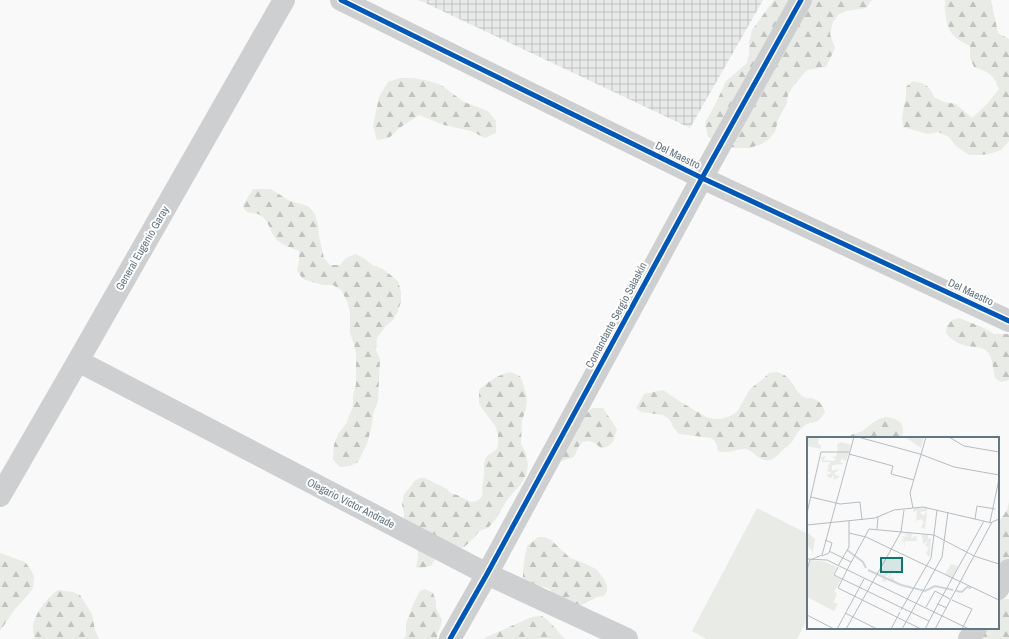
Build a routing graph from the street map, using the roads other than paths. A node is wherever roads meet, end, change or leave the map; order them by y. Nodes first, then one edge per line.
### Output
1 (284, 0) edge
2 (341, 0) edge
3 (801, 0) edge
4 (702, 178) junction
5 (1009, 321) edge
6 (78, 361) junction
7 (0, 496) edge
8 (1009, 570) edge
9 (487, 574) junction
10 (999, 587) edge
11 (975, 629) edge
12 (450, 639) edge
13 (627, 639) edge
14 (969, 639) edge

1 - 6 street, General Eugenio Garay
2 - 4 street, Del Maestro
3 - 4 street, Comandante Sergio Salaskín
4 - 5 street, Del Maestro
4 - 9 street, Comandante Sergio Salaskín
6 - 7 street, General Eugenio Garay
6 - 9 street, Olegario Víctor Andrade
8 - 10 street
9 - 12 street, Comandante Sergio Salaskín
9 - 13 street, Olegario Víctor Andrade
11 - 14 street

